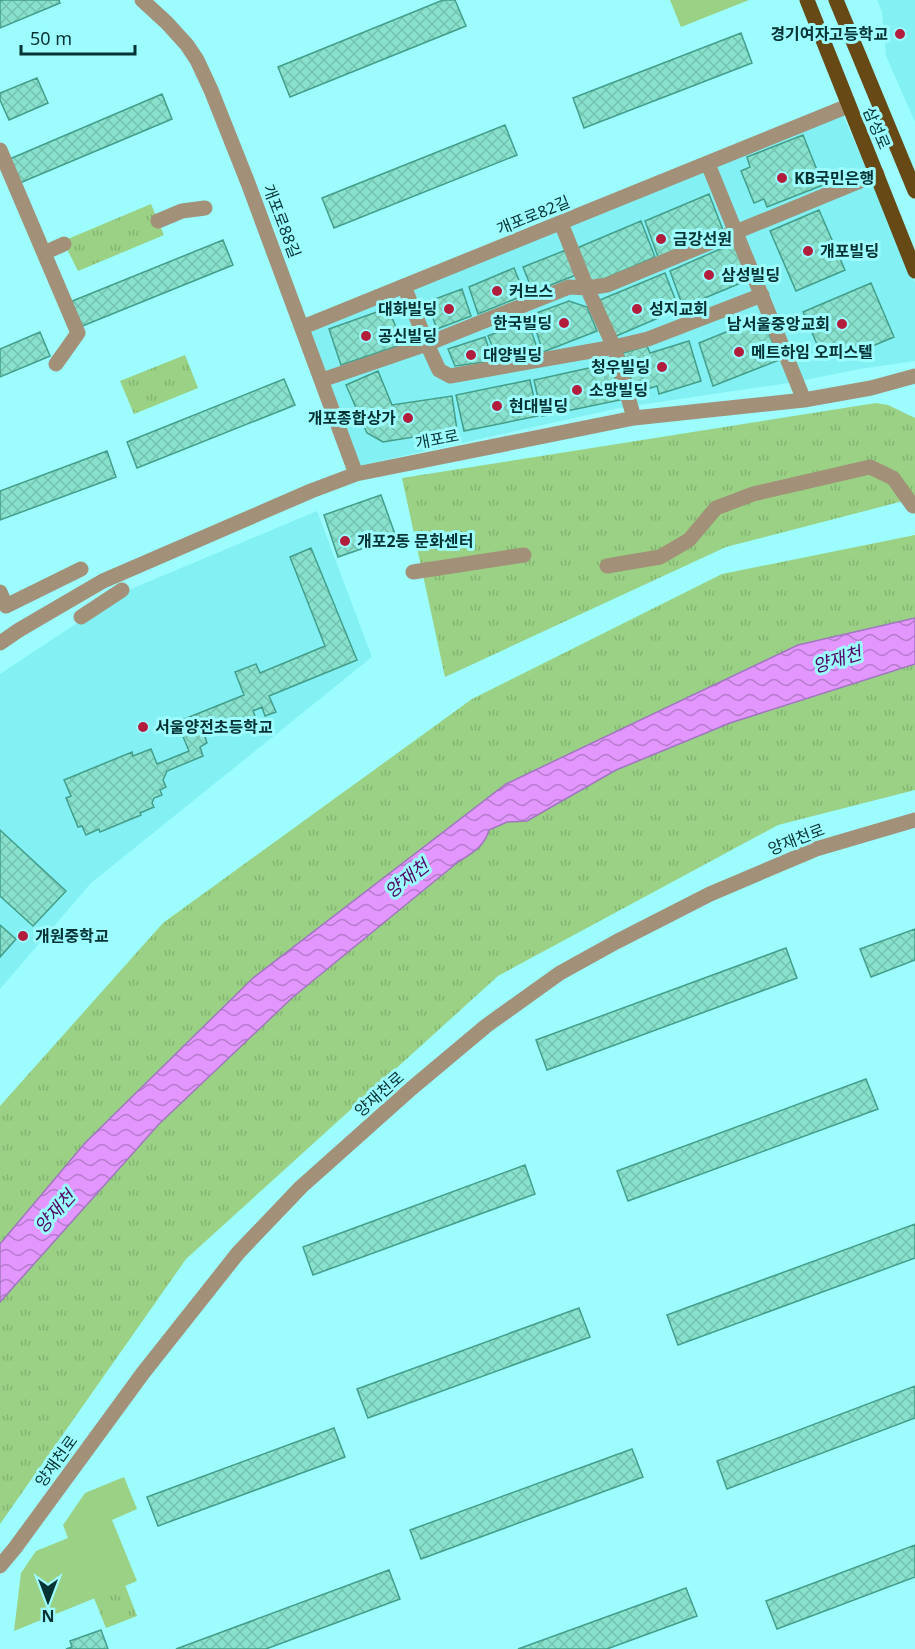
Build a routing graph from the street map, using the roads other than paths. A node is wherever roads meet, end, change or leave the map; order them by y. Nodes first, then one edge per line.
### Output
1 (142, 0) edge
2 (807, 0) edge
3 (836, 0) edge
4 (848, 106) junction
5 (0, 150) edge
6 (708, 164) junction
7 (877, 174) junction
8 (915, 191) edge
9 (205, 208) dead end
10 (158, 221) dead end
11 (561, 223) junction
12 (737, 232) junction
13 (64, 244) dead end
14 (44, 253) junction
15 (915, 271) edge
16 (404, 286) junction
17 (587, 288) junction
18 (762, 295) junction
19 (303, 327) junction
20 (427, 344) junction
21 (614, 348) junction
22 (56, 364) dead end
23 (915, 376) edge
24 (322, 380) junction
25 (804, 400) junction
26 (634, 418) junction
27 (356, 474) junction
28 (912, 506) dead end
29 (524, 555) dead end
30 (607, 566) dead end
31 (81, 569) dead end
32 (413, 572) dead end
33 (122, 590) dead end
34 (0, 592) edge
35 (81, 617) dead end
36 (0, 643) edge
37 (915, 820) edge
38 (0, 1566) edge

1 - 19 street, 개포로88길
2 - 4 main road, 삼성로
3 - 8 main road, 삼성로
4 - 6 street, 개포로82길
4 - 7 main road, 삼성로
5 - 14 street
6 - 11 street, 개포로82길
6 - 12 street
7 - 12 street
7 - 15 main road, 삼성로
9 - 10 street
11 - 16 street, 개포로82길
11 - 17 street
12 - 17 street
12 - 18 street
13 - 14 street
14 - 22 street
16 - 19 street, 개포로82길
16 - 20 street
17 - 20 street
17 - 21 street
18 - 21 street
18 - 25 street
19 - 24 street, 개포로88길
20 - 21 street
20 - 24 street
21 - 26 street
23 - 25 street, 개포로
24 - 27 street, 개포로88길
25 - 26 street, 개포로
26 - 27 street, 개포로
27 - 36 street, 개포로
28 - 30 street
29 - 32 street
31 - 34 street
33 - 35 street
37 - 38 street, 양재천로

